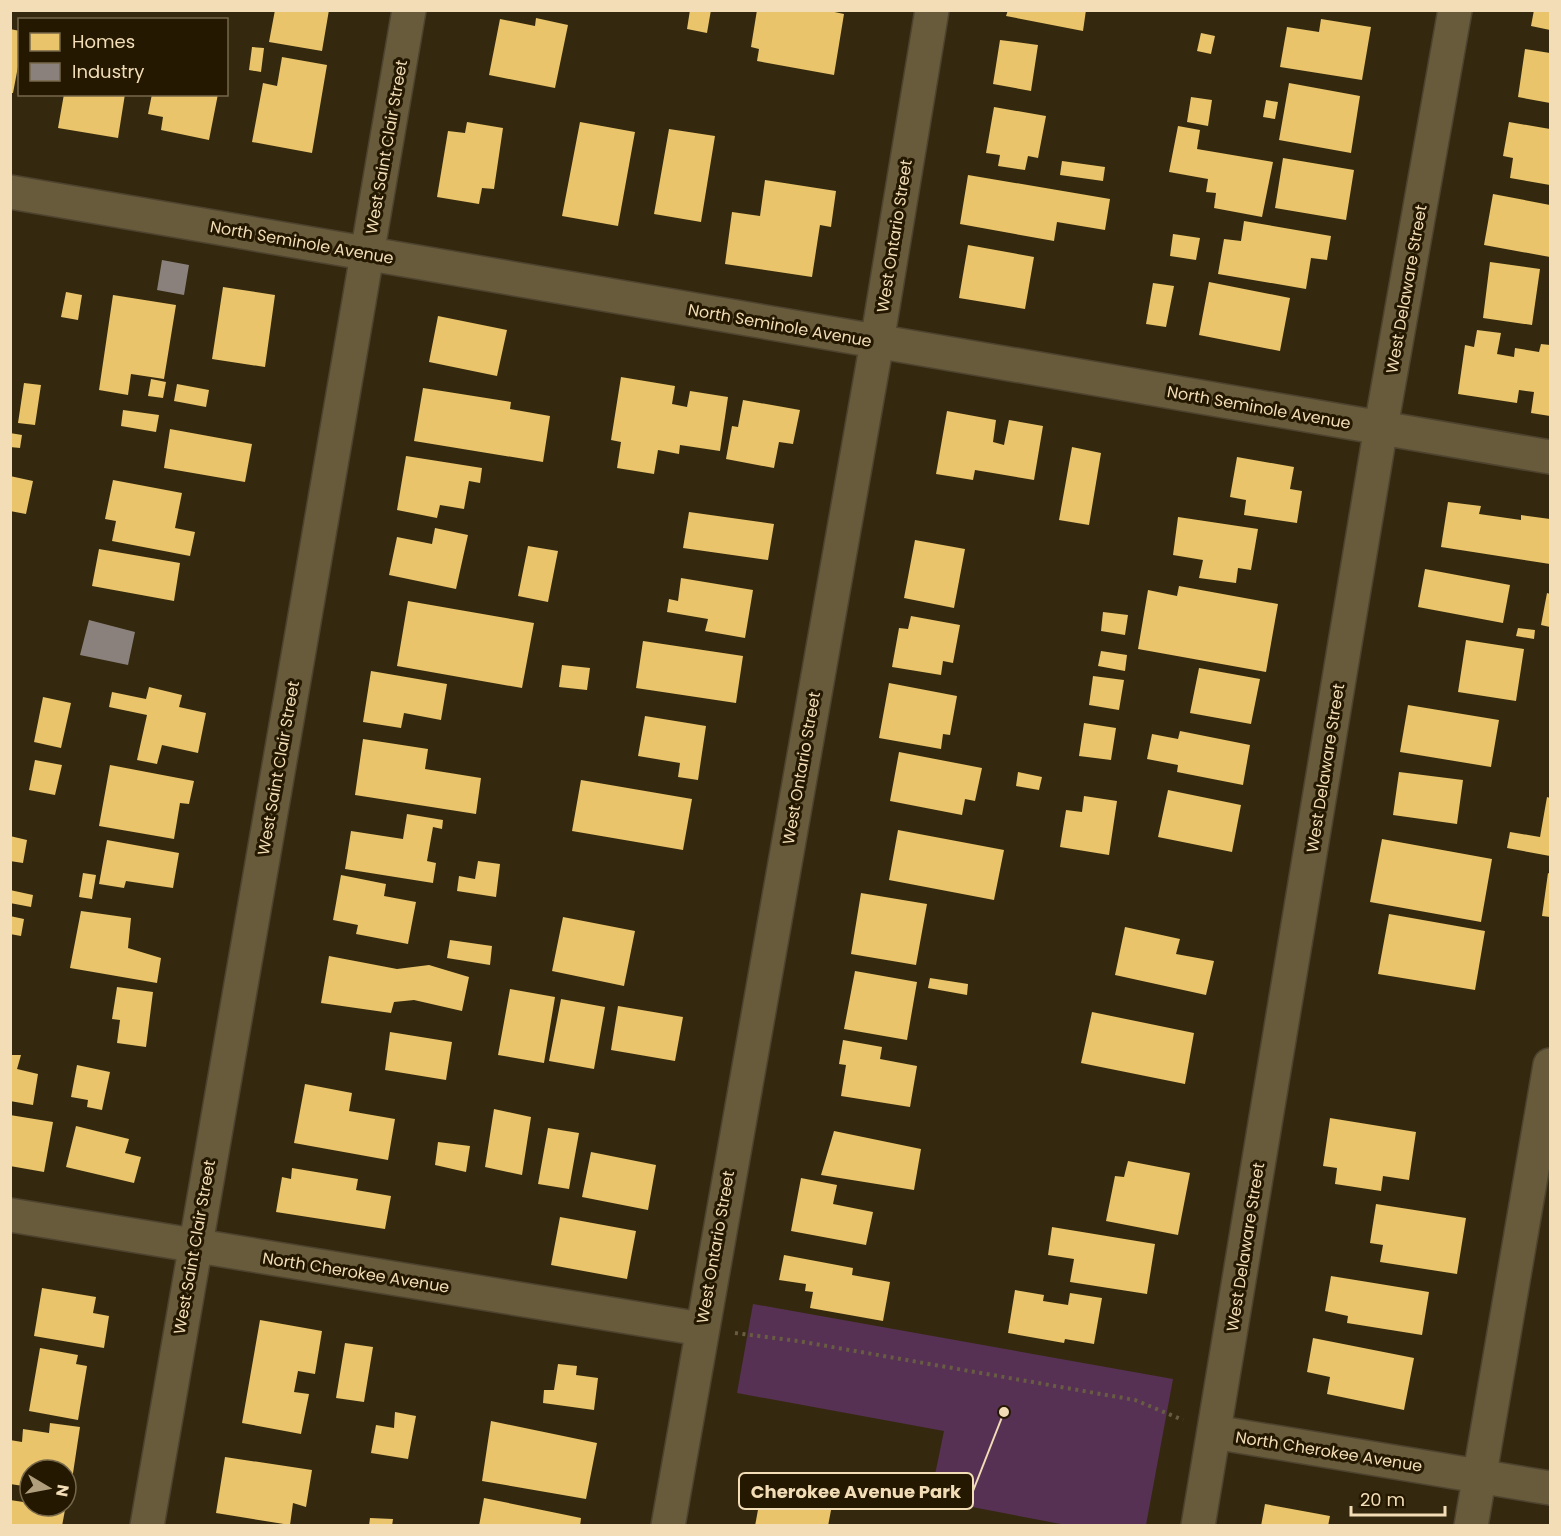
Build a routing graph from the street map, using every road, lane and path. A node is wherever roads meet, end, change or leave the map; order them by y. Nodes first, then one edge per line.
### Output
1 (409, 10) edge
2 (932, 10) edge
3 (1455, 10) edge
4 (10, 192) edge
5 (369, 254) junction
6 (877, 342) junction
7 (1381, 427) junction
8 (1551, 457) edge
9 (1551, 1065) edge
10 (10, 1215) edge
11 (194, 1246) junction
12 (701, 1329) junction
13 (734, 1333) dead end
14 (1214, 1432) junction
15 (1480, 1476) junction
16 (1551, 1488) edge
17 (147, 1526) edge
18 (668, 1526) edge
19 (1198, 1526) edge
20 (1471, 1526) edge

1 - 5 street, West Saint Clair Street
2 - 6 street, West Ontario Street
3 - 7 street, West Delaware Street
4 - 5 street, North Seminole Avenue
5 - 6 street, North Seminole Avenue
5 - 11 street, West Saint Clair Street
6 - 7 street, North Seminole Avenue
6 - 12 street, West Ontario Street
7 - 8 street, North Seminole Avenue
7 - 14 street, West Delaware Street
9 - 15 street
10 - 11 street, North Cherokee Avenue
11 - 12 street, North Cherokee Avenue
11 - 17 street, West Saint Clair Street
12 - 18 street, West Ontario Street
13 - 14 path
14 - 15 street, North Cherokee Avenue
14 - 19 street, West Delaware Street
15 - 16 street, North Cherokee Avenue
15 - 20 street

